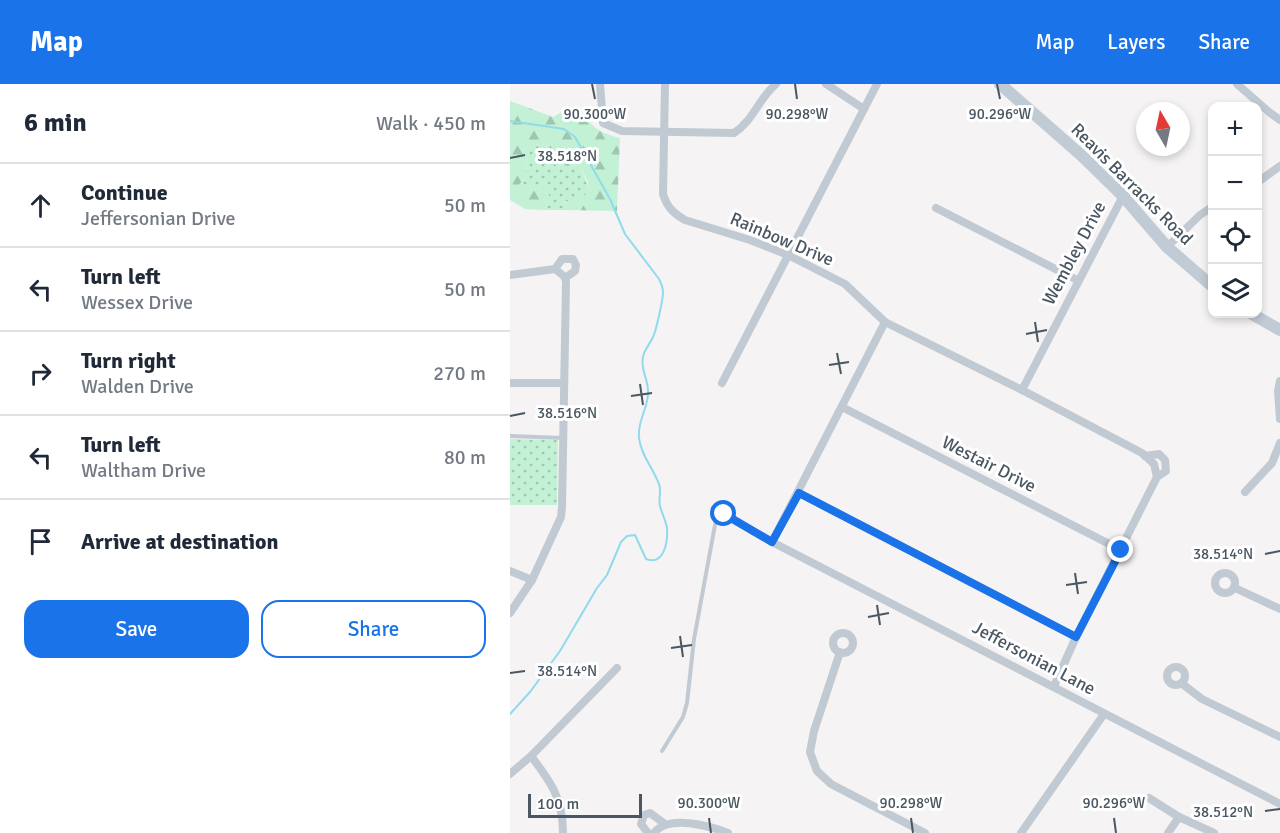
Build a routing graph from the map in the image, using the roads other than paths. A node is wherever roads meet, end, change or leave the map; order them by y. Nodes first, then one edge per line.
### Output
1 (600, 84) edge
2 (665, 84) edge
3 (776, 84) edge
4 (826, 84) edge
5 (877, 84) edge
6 (1000, 84) edge
7 (1237, 84) edge
8 (864, 109) junction
9 (1280, 120) edge
10 (664, 133) junction
11 (1280, 166) edge
12 (1262, 179) edge
13 (1123, 196) junction
14 (936, 208) dead end
15 (1208, 210) edge
16 (1167, 247) junction
17 (788, 255) junction
18 (555, 268) junction
19 (510, 275) edge
20 (565, 278) junction
21 (1077, 280) junction
22 (1208, 283) edge
23 (1259, 318) edge
24 (885, 322) junction
25 (1280, 330) edge
26 (1280, 381) edge
27 (722, 382) dead end
28 (510, 383) edge
29 (563, 383) junction
30 (1022, 390) junction
31 (842, 407) junction
32 (1280, 419) edge
33 (510, 436) edge
34 (563, 438) junction
35 (1280, 442) edge
36 (1145, 456) junction
37 (1156, 477) junction
38 (1245, 492) dead end
39 (799, 493) junction
40 (724, 514) joint
41 (772, 542) junction
42 (1121, 550) junction
43 (510, 571) edge
44 (532, 580) junction
45 (1235, 588) dead end
46 (1280, 609) edge
47 (510, 614) edge
48 (1076, 637) junction
49 (840, 652) dead end
50 (618, 668) dead end
51 (1181, 683) dead end
52 (1054, 686) junction
53 (1104, 714) junction
54 (1280, 737) edge
55 (662, 751) dead end
56 (531, 756) junction
57 (510, 774) edge
58 (1149, 798) dead end
59 (1280, 804) edge
60 (1179, 817) junction
61 (665, 824) junction
62 (563, 833) edge
63 (648, 833) edge
64 (654, 833) edge
65 (728, 833) edge
66 (925, 833) edge
67 (1021, 833) edge
68 (1168, 833) edge
69 (1214, 833) edge

1 - 10 street
2 - 10 street, Rainbow Drive
3 - 10 street
4 - 8 street
5 - 8 street
6 - 13 main road, Reavis Barracks Road
7 - 9 street
8 - 17 street
10 - 17 street, Rainbow Drive
11 - 12 street
13 - 16 main road, Reavis Barracks Road
13 - 21 street, Wembley Drive
14 - 21 street
15 - 16 street
16 - 22 main road, Reavis Barracks Road
17 - 24 street, Rainbow Drive
17 - 27 street
18 - 19 street
18 - 20 street
18 - 20 street
20 - 29 street
21 - 30 street, Wembley Drive
23 - 25 main road
24 - 30 street, Rainbow Drive
24 - 31 street
26 - 32 street
28 - 29 street
29 - 34 street
30 - 36 street, Rainbow Drive
31 - 39 street
31 - 42 street, Westair Drive
33 - 34 lane
34 - 44 street
35 - 38 street
36 - 37 street, Rainbow Drive
36 - 37 street, Rainbow Drive
37 - 42 street
39 - 41 street
39 - 48 street
40 - 41 street, Jeffersonian Lane
40 - 55 lane
41 - 52 street, Jeffersonian Lane
42 - 48 street
43 - 44 street
44 - 47 street
45 - 46 street
48 - 52 street
49 - 66 street
50 - 56 street
51 - 54 street
52 - 53 street, Jeffersonian Lane
53 - 59 street, Jeffersonian Lane
53 - 67 street
56 - 57 street
56 - 62 street
58 - 60 street
60 - 68 street
60 - 69 street
61 - 63 street
61 - 64 street
61 - 65 street

